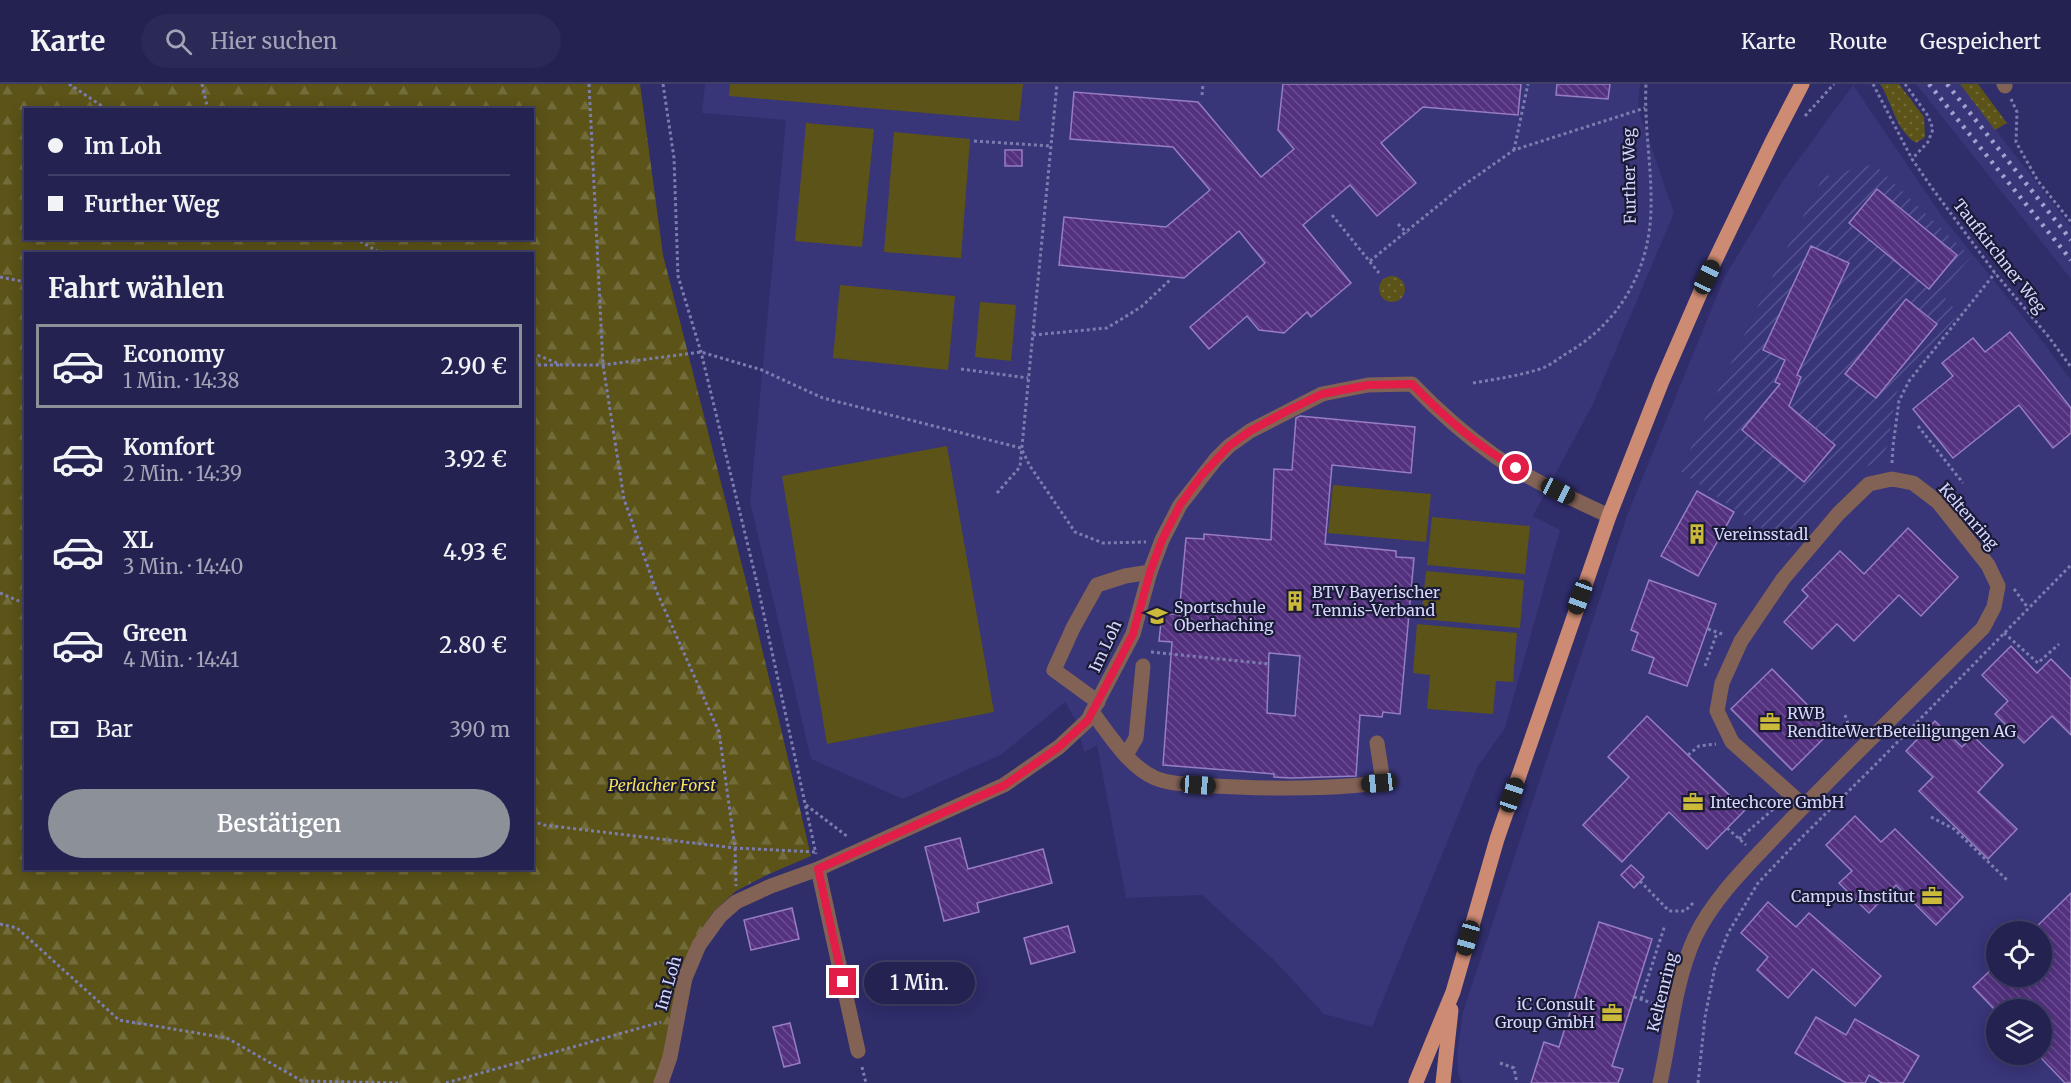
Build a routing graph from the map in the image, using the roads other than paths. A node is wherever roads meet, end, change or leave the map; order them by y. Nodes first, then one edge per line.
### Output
1 (1802, 84) edge
2 (1609, 516) junction
3 (1150, 572) junction
4 (1143, 666) dead end
5 (1095, 707) junction
6 (1377, 743) dead end
7 (1126, 755) junction
8 (1804, 806) junction
9 (818, 869) junction
10 (1453, 992) junction
11 (858, 1051) dead end
12 (1414, 1082) edge
13 (662, 1083) edge
14 (1432, 1083) edge
15 (1443, 1083) edge
16 (1660, 1083) edge

1 - 2 main road
2 - 3 street, Im Loh
2 - 10 main road
3 - 5 street, Im Loh
3 - 5 street
4 - 7 street
5 - 7 street
5 - 9 street, Im Loh
6 - 7 street
8 - 8 street, Keltenring
8 - 16 street, Keltenring
9 - 11 street
9 - 13 street, Im Loh
10 - 12 main road
10 - 15 main road
12 - 14 main road

